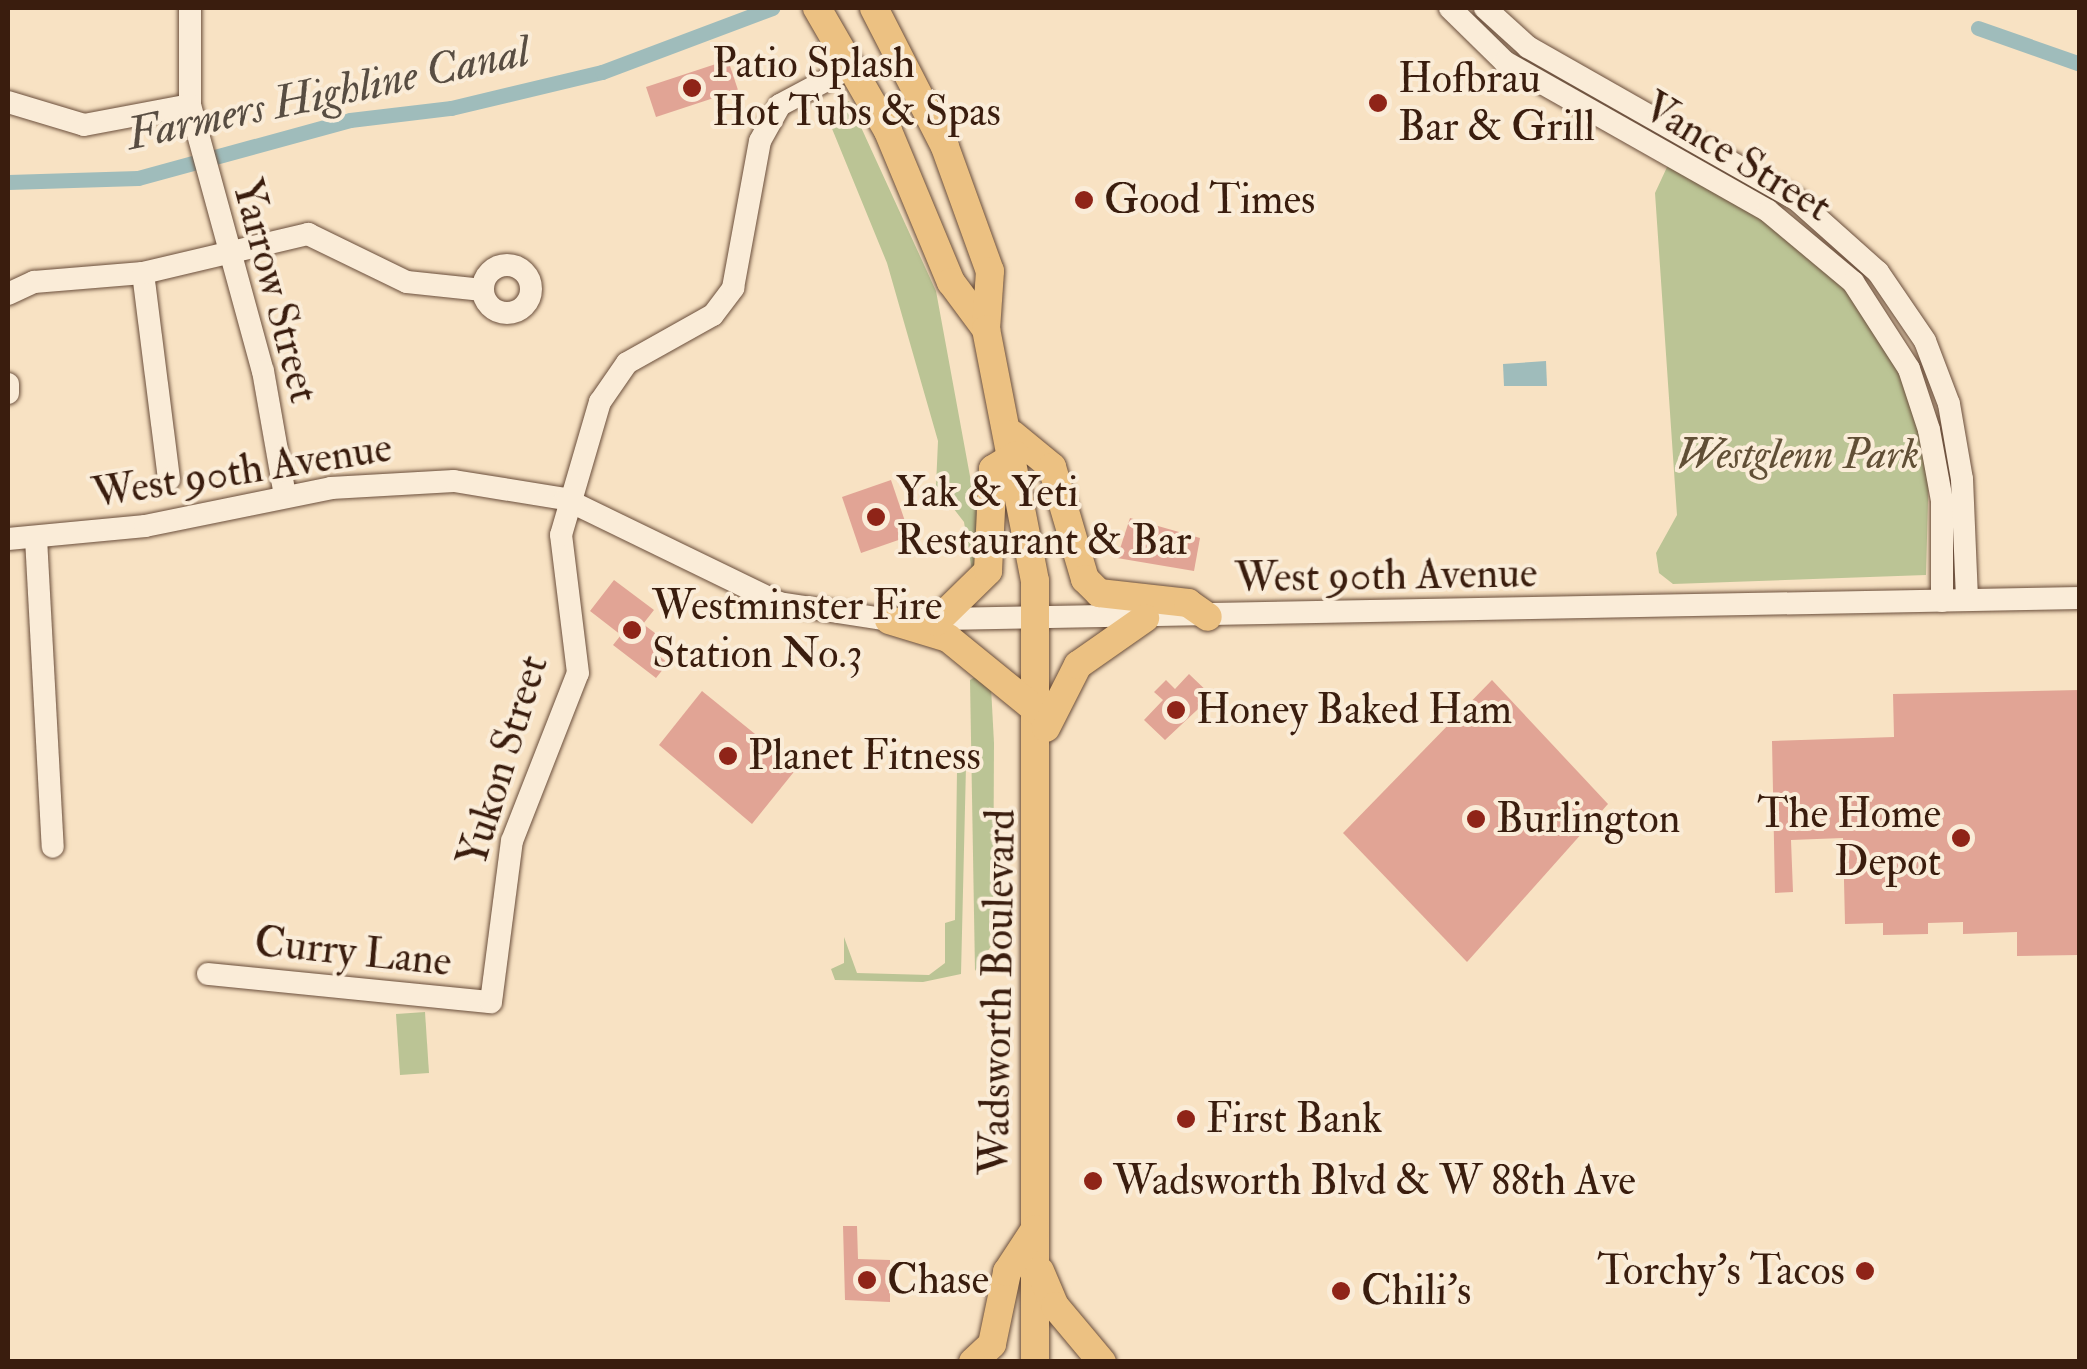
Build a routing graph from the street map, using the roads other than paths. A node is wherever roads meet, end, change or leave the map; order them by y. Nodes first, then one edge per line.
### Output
1 (190, 8) edge
2 (817, 8) edge
3 (874, 8) edge
4 (1450, 8) edge
5 (1485, 8) edge
6 (853, 66) junction
7 (8, 102) edge
8 (190, 105) junction
9 (228, 249) junction
10 (143, 273) junction
11 (483, 290) dead end
12 (8, 294) edge
13 (986, 329) junction
14 (8, 384) edge
15 (8, 393) edge
16 (1014, 444) junction
17 (169, 478) dead end
18 (285, 496) junction
19 (566, 499) junction
20 (36, 538) junction
21 (8, 539) edge
22 (2080, 598) edge
23 (1967, 600) junction
24 (1942, 601) junction
25 (1145, 618) junction
26 (1208, 618) junction
27 (889, 620) junction
28 (936, 622) junction
29 (1038, 623) junction
30 (1040, 713) junction
31 (1041, 749) junction
32 (53, 847) dead end
33 (208, 974) dead end
34 (490, 1002) joint
35 (1036, 1228) junction
36 (1035, 1260) junction
37 (974, 1362) edge
38 (1034, 1362) edge
39 (1102, 1362) edge

1 - 8 street, Yarrow Street
2 - 6 main road
3 - 13 main road
4 - 24 street, Vance Street
5 - 23 street, Vance Street
6 - 13 main road
6 - 19 street, Yukon Street
7 - 8 street
8 - 9 street, Yarrow Street
9 - 10 street
9 - 11 street
9 - 18 street, Yarrow Street
10 - 12 street
10 - 17 street
13 - 16 main road, Wadsworth Boulevard
14 - 15 street
16 - 26 main road
16 - 28 main road
16 - 29 main road, Wadsworth Boulevard
18 - 19 street, West 90th Avenue
18 - 20 street, West 90th Avenue
19 - 27 street, West 90th Avenue
19 - 34 street, Yukon Street
20 - 21 street, West 90th Avenue
20 - 32 street
22 - 23 street, West 90th Avenue
23 - 24 street, West 90th Avenue
24 - 26 street, West 90th Avenue
25 - 26 street, West 90th Avenue
25 - 29 street, West 90th Avenue
25 - 31 main road
27 - 28 street, West 90th Avenue
27 - 30 main road
28 - 29 street, West 90th Avenue
29 - 30 main road, Wadsworth Boulevard
30 - 31 main road, Wadsworth Boulevard
31 - 35 main road, Wadsworth Boulevard
33 - 34 street, Curry Lane
35 - 36 main road, Wadsworth Boulevard
35 - 37 main road
36 - 38 main road, Wadsworth Boulevard
36 - 39 main road

